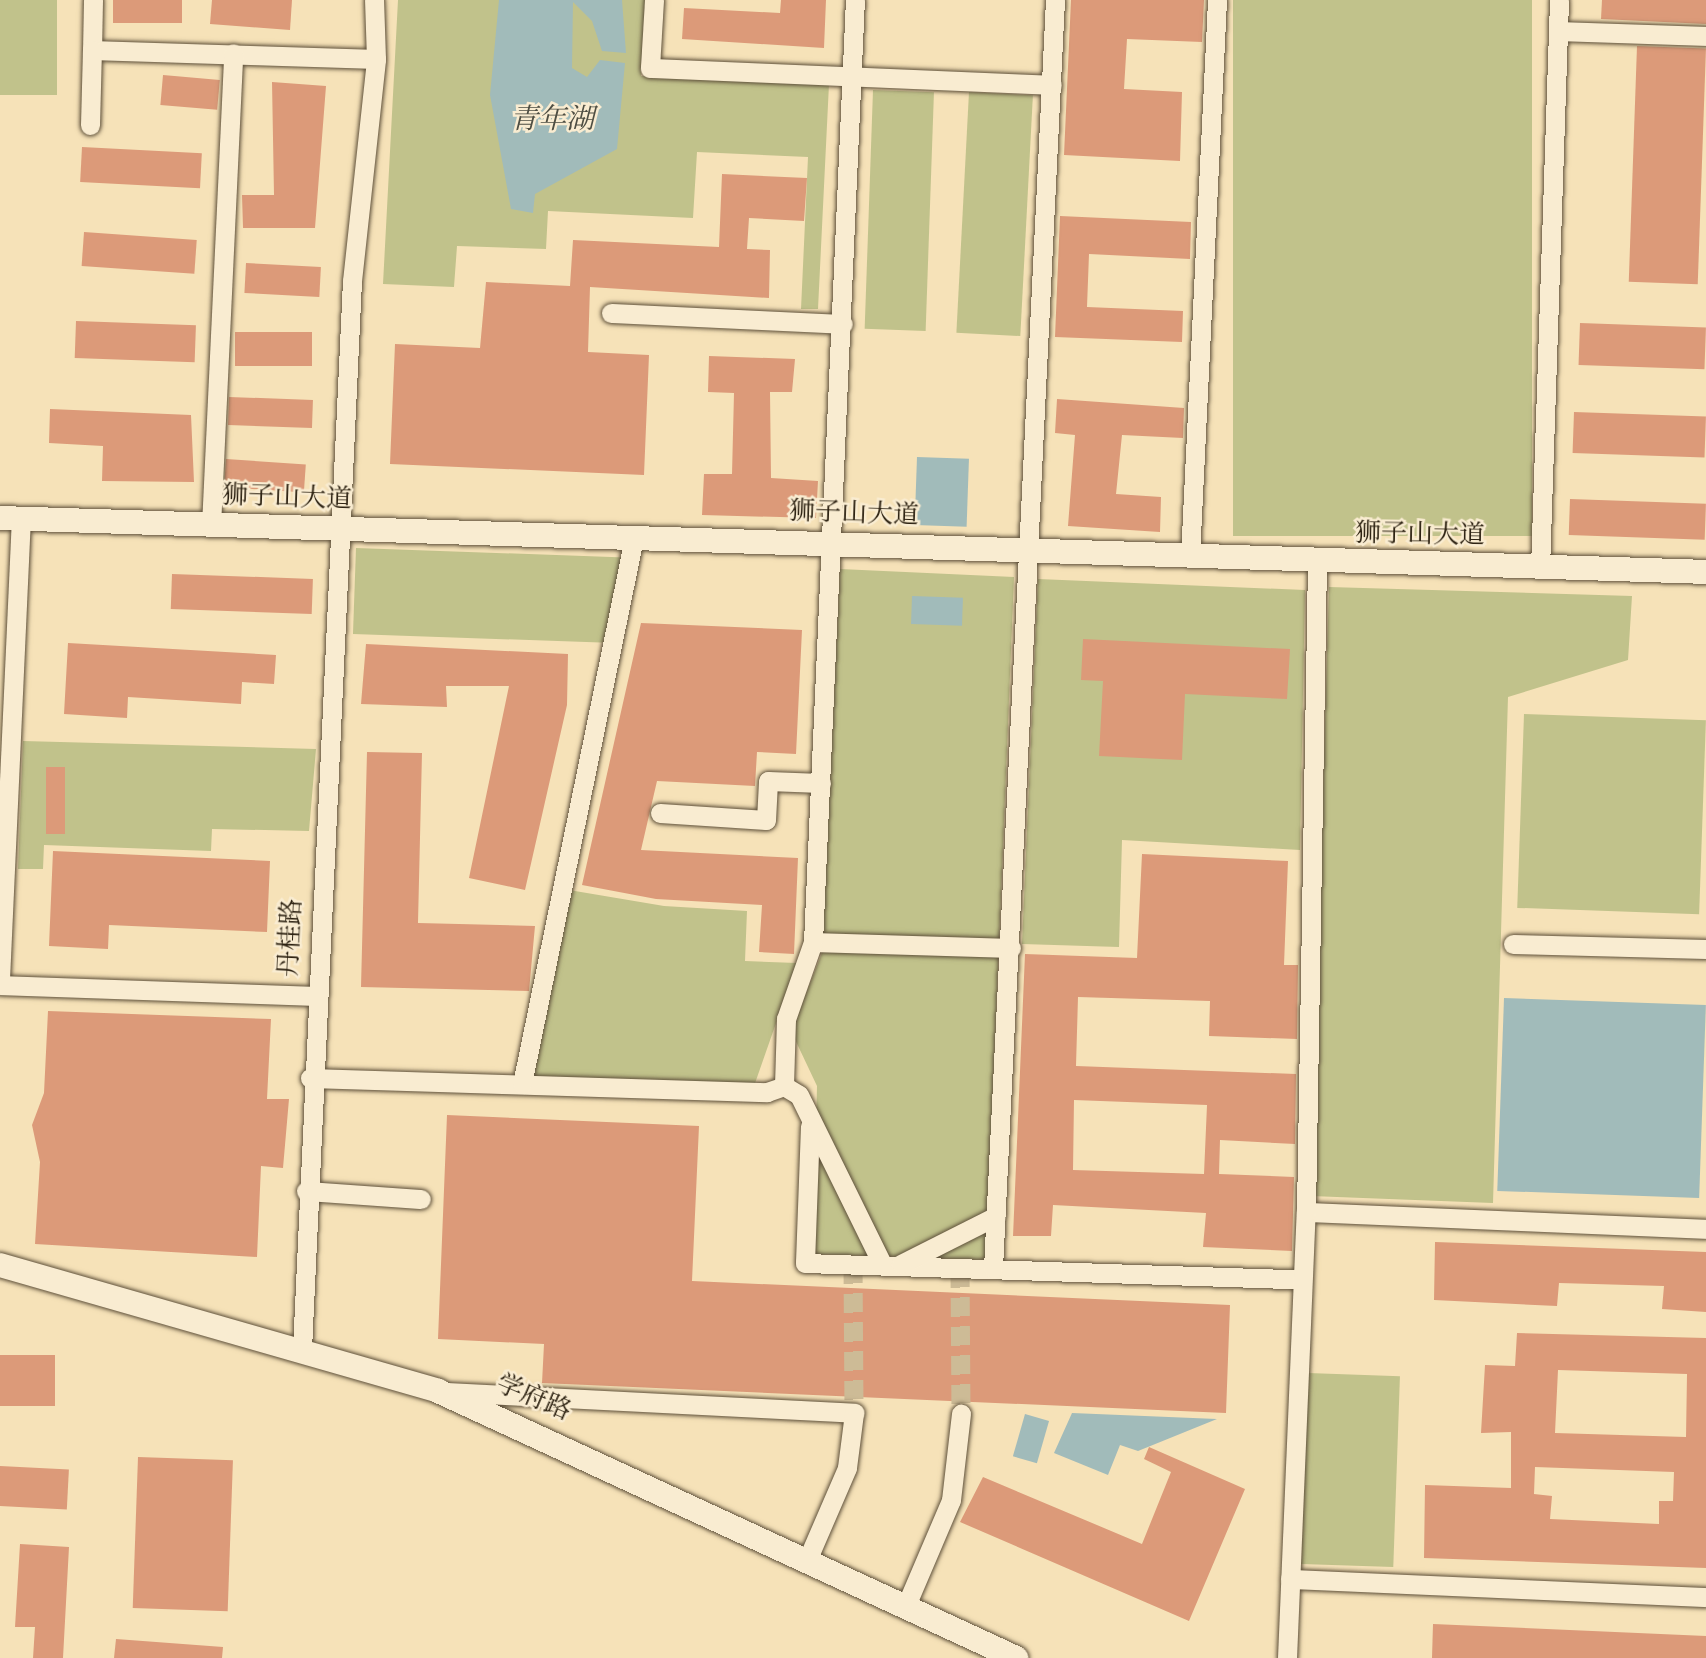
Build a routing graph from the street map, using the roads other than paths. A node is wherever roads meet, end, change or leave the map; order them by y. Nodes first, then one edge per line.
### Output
1 (93, 0) edge
2 (374, 0) edge
3 (654, 0) edge
4 (855, 0) edge
5 (1055, 0) edge
6 (1217, 0) edge
7 (1559, 0) edge
8 (1559, 31) junction
9 (1706, 36) edge
10 (92, 50) junction
11 (233, 54) junction
12 (376, 59) junction
13 (852, 77) junction
14 (1052, 85) junction
15 (90, 125) dead end
16 (611, 313) dead end
17 (843, 324) junction
18 (10, 518) edge
19 (211, 526) junction
20 (339, 531) junction
21 (634, 538) junction
22 (834, 543) junction
23 (1031, 553) junction
24 (1190, 558) junction
25 (1317, 563) junction
26 (1540, 568) junction
27 (1706, 572) edge
28 (821, 783) junction
29 (660, 813) dead end
30 (2, 886) edge
31 (813, 942) junction
32 (1513, 944) dead end
33 (1011, 948) junction
34 (1706, 949) edge
35 (0, 965) edge
36 (0, 979) edge
37 (0, 985) edge
38 (315, 996) junction
39 (310, 1078) junction
40 (522, 1084) junction
41 (784, 1086) junction
42 (810, 1122) junction
43 (306, 1191) junction
44 (421, 1199) dead end
45 (1306, 1212) junction
46 (996, 1216) junction
47 (1706, 1228) edge
48 (891, 1264) junction
49 (0, 1265) edge
50 (993, 1268) junction
51 (1300, 1279) junction
52 (302, 1349) junction
53 (438, 1391) junction
54 (961, 1414) tunnel mouth
55 (808, 1558) junction
56 (1290, 1579) junction
57 (1706, 1597) edge
58 (905, 1608) junction
59 (1016, 1658) edge
60 (1287, 1658) edge

1 - 10 street
2 - 12 street, 丹桂路
3 - 13 street
4 - 13 street
5 - 14 street
6 - 24 street
7 - 8 street
8 - 9 street
8 - 26 street
10 - 11 street
10 - 15 street
11 - 12 street
11 - 19 street
12 - 20 street, 丹桂路
13 - 14 street
13 - 17 street
14 - 23 street
16 - 17 street
17 - 22 street
18 - 19 street, 狮子山大道
18 - 30 street
19 - 20 street, 狮子山大道
20 - 21 street, 狮子山大道
20 - 38 street, 丹桂路
21 - 22 street, 狮子山大道
21 - 40 street
22 - 23 street, 狮子山大道
22 - 28 street
23 - 24 street, 狮子山大道
23 - 33 street
24 - 25 street, 狮子山大道
25 - 26 street, 狮子山大道
25 - 45 street
26 - 27 street, 狮子山大道
28 - 29 street
28 - 31 street
30 - 35 street
31 - 33 street
31 - 41 street
32 - 34 street
33 - 46 street
35 - 36 street
37 - 38 street
38 - 39 street, 丹桂路
39 - 40 street
39 - 43 street, 丹桂路
40 - 41 street
41 - 42 street
42 - 48 street
42 - 48 street
43 - 44 street
43 - 52 street, 丹桂路
45 - 47 street
45 - 51 street
46 - 48 street
46 - 50 street
48 - 50 street
49 - 52 street, 学府路
50 - 51 street
51 - 56 street
52 - 53 street, 学府路
53 - 55 street, 学府路
53 - 55 street
54 - 58 street
55 - 58 street, 学府路
56 - 57 street
56 - 60 street
58 - 59 street, 学府路

